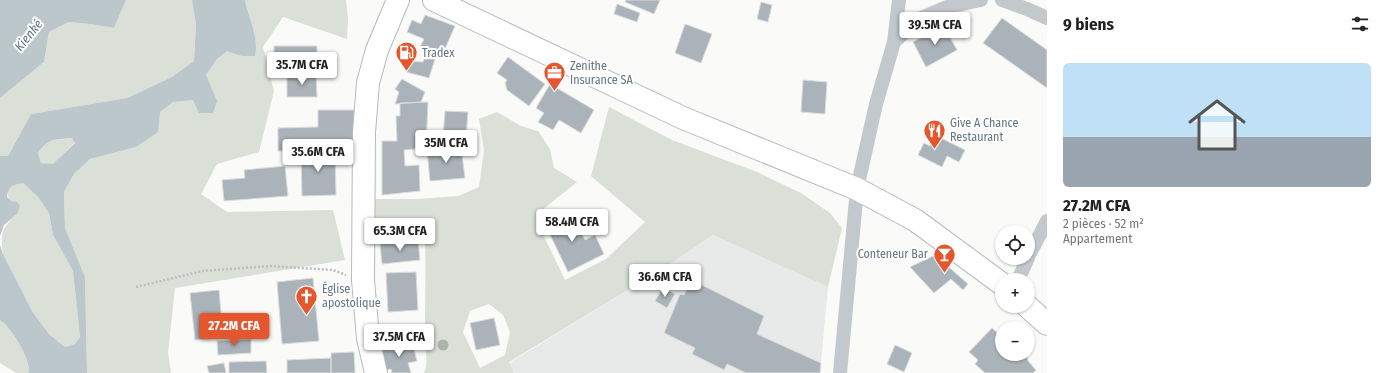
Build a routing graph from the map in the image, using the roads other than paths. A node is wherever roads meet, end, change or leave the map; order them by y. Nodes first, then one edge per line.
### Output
1 (398, 0) edge
2 (434, 0) edge
3 (899, 0) edge
4 (981, 0) edge
5 (1002, 0) edge
6 (1047, 18) edge
7 (894, 42) junction
8 (857, 189) junction
9 (1047, 221) edge
10 (1035, 244) edge
11 (995, 279) edge
12 (1035, 313) edge
13 (1047, 324) edge
14 (376, 373) edge
15 (840, 373) edge

1 - 14 main road
2 - 8 main road
3 - 7 street
4 - 7 street
5 - 6 street
7 - 8 street
8 - 11 main road
8 - 15 street
9 - 10 street
12 - 13 main road

